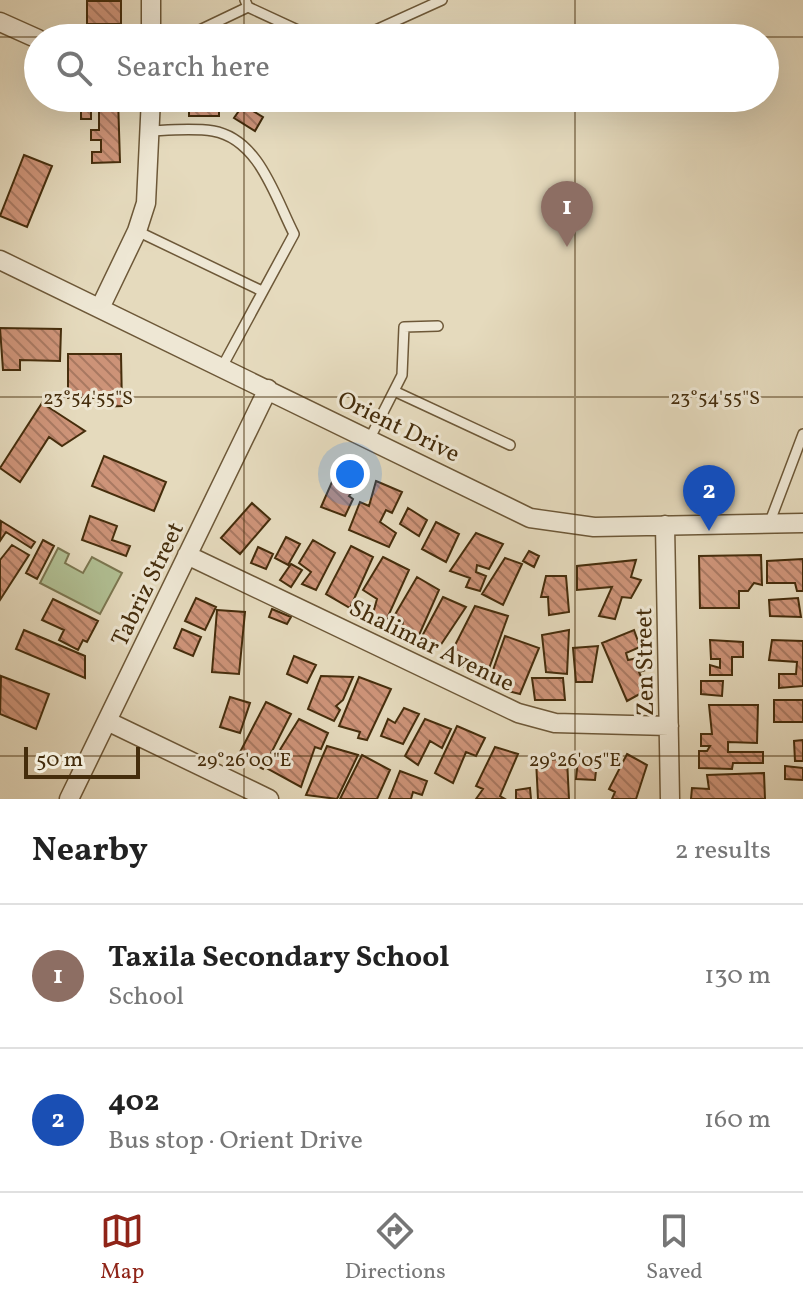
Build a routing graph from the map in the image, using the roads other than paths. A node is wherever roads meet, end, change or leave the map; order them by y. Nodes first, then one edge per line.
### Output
1 (151, 0) edge
2 (442, 0) edge
3 (246, 4) edge
4 (0, 22) edge
5 (151, 24) edge
6 (209, 24) edge
7 (287, 24) edge
8 (389, 24) edge
9 (24, 33) edge
10 (151, 112) edge
11 (151, 131) junction
12 (137, 231) junction
13 (0, 260) edge
14 (262, 291) junction
15 (100, 308) junction
16 (438, 326) dead end
17 (222, 367) junction
18 (268, 389) junction
19 (394, 391) junction
20 (803, 434) edge
21 (370, 438) junction
22 (510, 445) dead end
23 (803, 523) edge
24 (769, 524) junction
25 (665, 525) junction
26 (187, 555) junction
27 (107, 721) junction
28 (669, 726) junction
29 (69, 799) edge
30 (269, 799) edge
31 (670, 799) edge

1 - 5 street
2 - 8 lane
3 - 6 lane
3 - 7 lane
4 - 9 street
10 - 11 street
11 - 12 street
11 - 14 lane
12 - 14 lane
12 - 15 street
13 - 15 street, Orient Drive
14 - 17 lane
15 - 17 street, Orient Drive
16 - 19 lane
17 - 18 street, Orient Drive
18 - 21 street, Orient Drive
18 - 26 street, Tabriz Street
19 - 21 lane
19 - 22 lane
20 - 24 lane
21 - 25 street, Orient Drive
23 - 24 street, Orient Drive
24 - 25 street, Orient Drive
25 - 28 street, Zen Street
26 - 27 street, Tabriz Street
26 - 28 street, Shalimar Avenue
27 - 29 street, Tabriz Street
27 - 30 street
28 - 31 street, Zen Street

